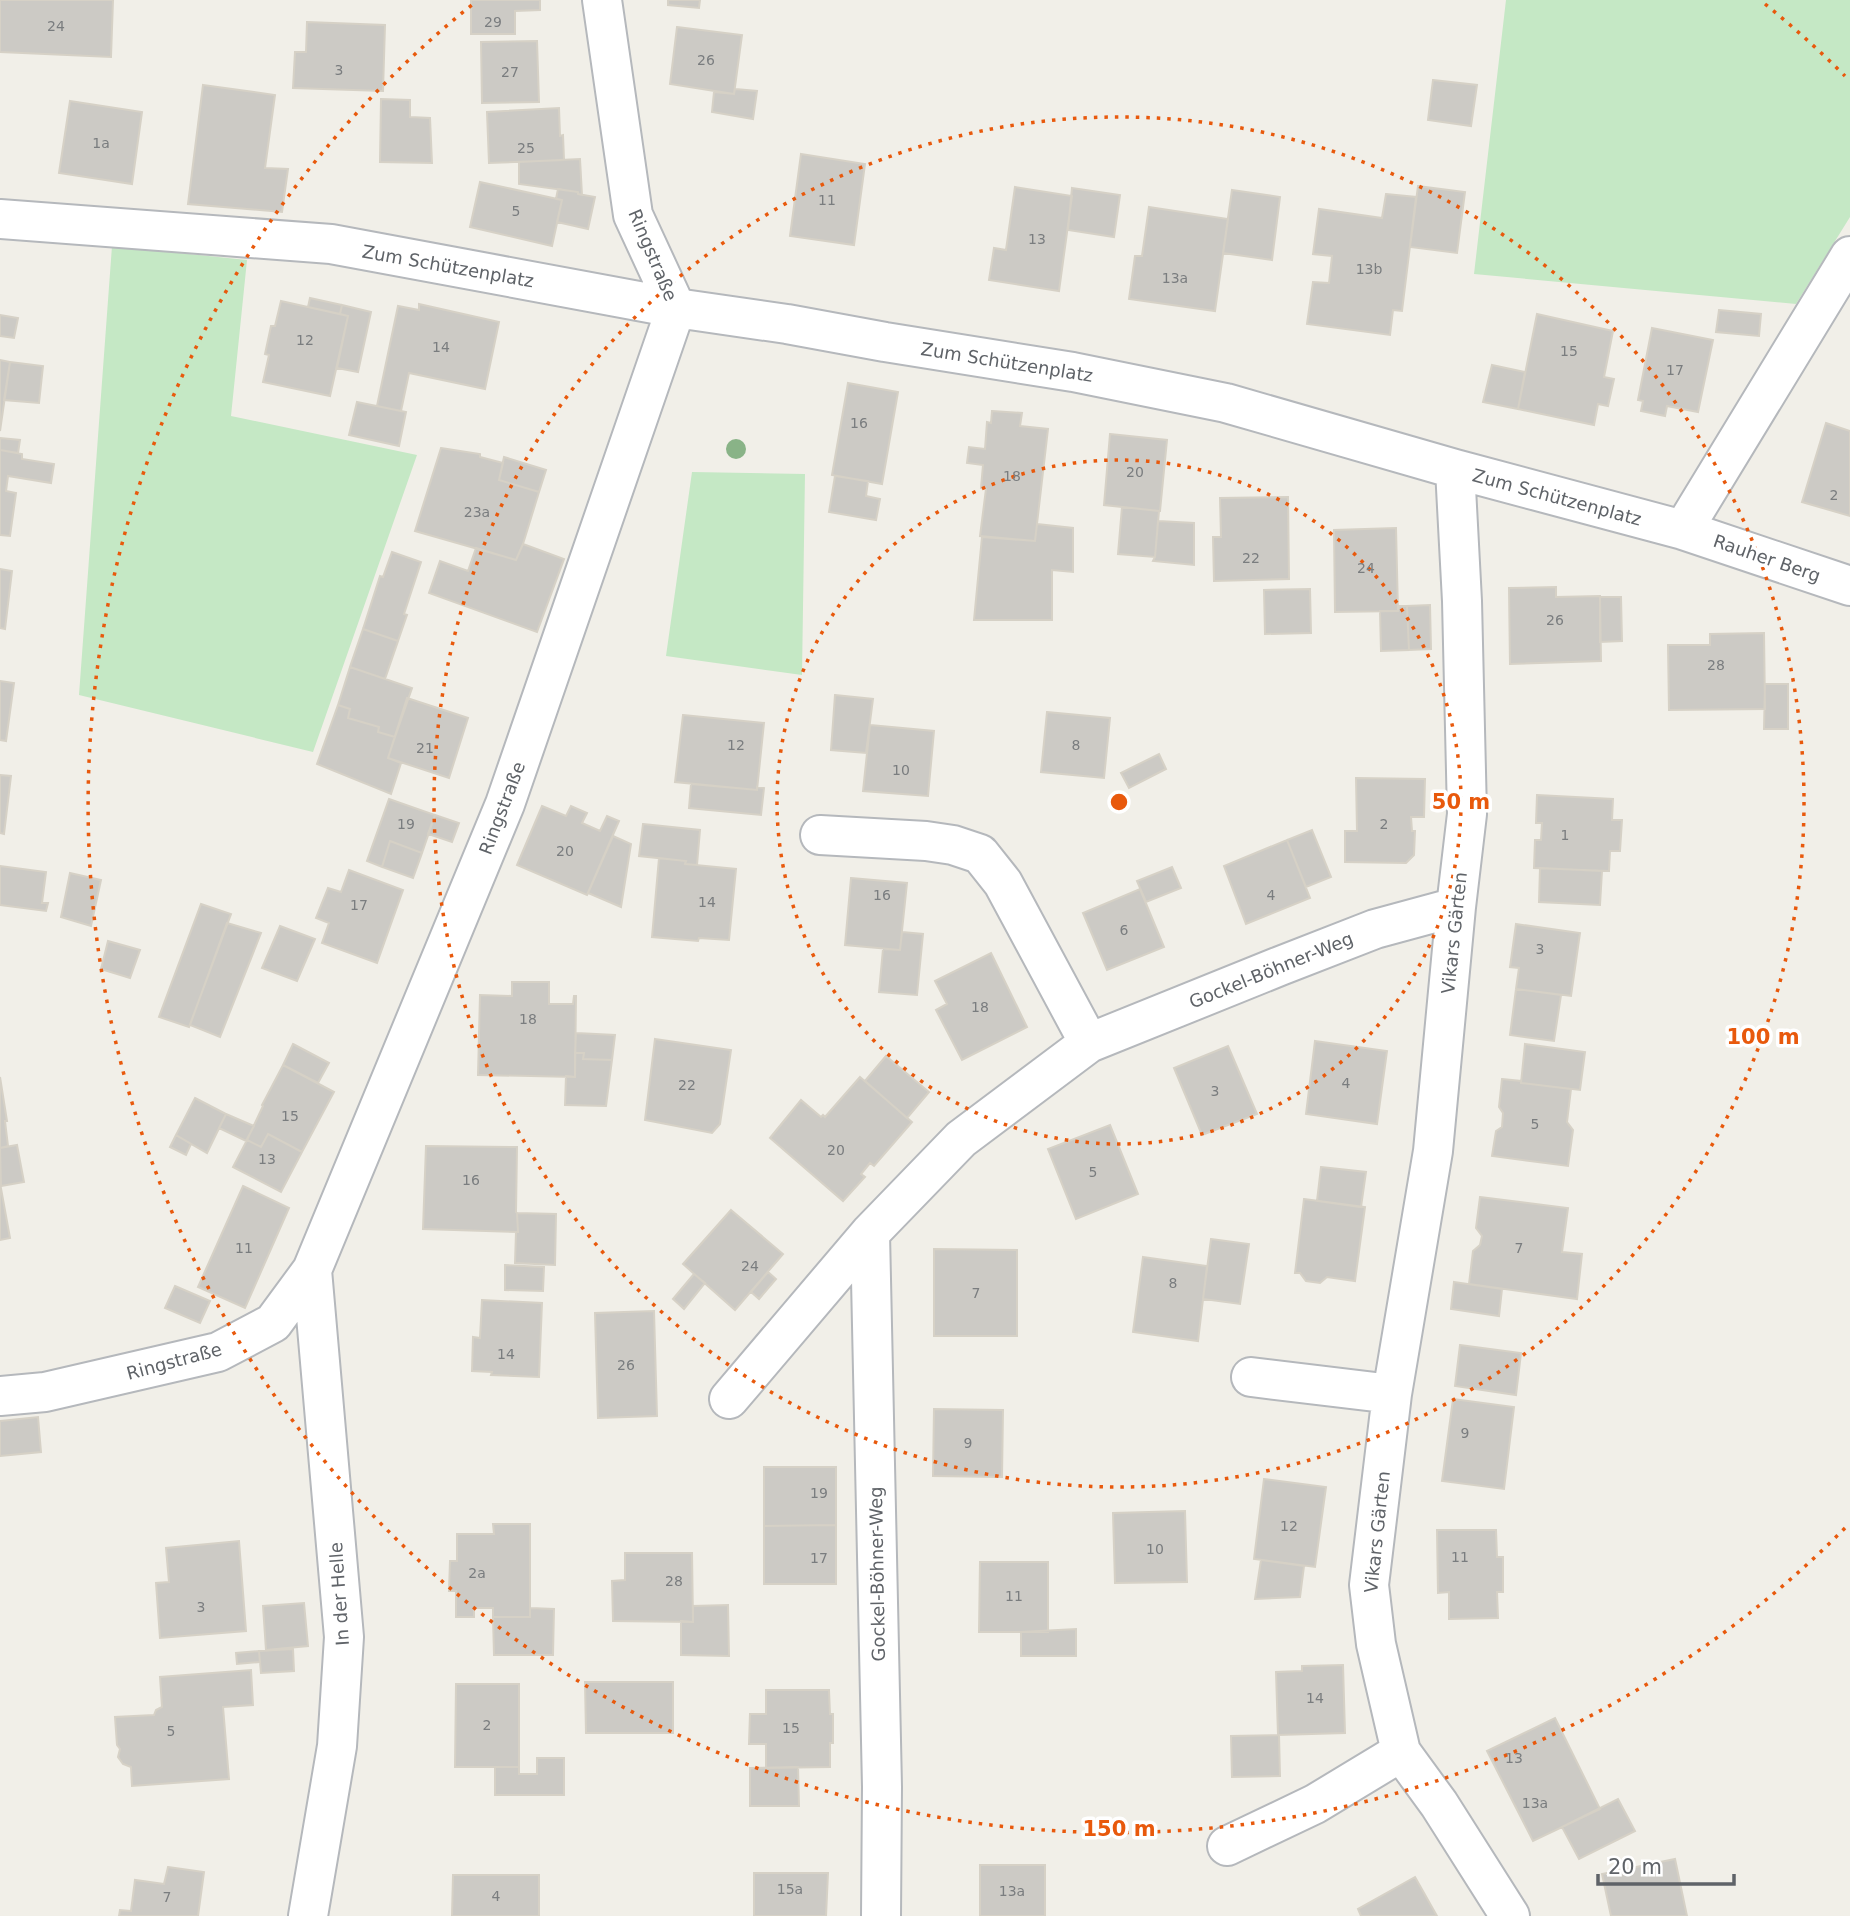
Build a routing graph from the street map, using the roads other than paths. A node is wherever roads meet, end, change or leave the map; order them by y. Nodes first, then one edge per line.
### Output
1 (602, 0) edge
2 (0, 219) edge
3 (1850, 256) edge
4 (676, 308) junction
5 (1455, 469) junction
6 (1683, 530) junction
7 (1850, 586) edge
8 (820, 835) dead end
9 (1455, 907) junction
10 (1090, 1043) junction
11 (870, 1233) junction
12 (312, 1270) junction
13 (1251, 1377) dead end
14 (1392, 1394) junction
15 (0, 1396) edge
16 (729, 1399) dead end
17 (1401, 1752) junction
18 (1227, 1846) dead end
19 (308, 1916) edge
20 (881, 1916) edge
21 (1510, 1916) edge

1 - 4 street, Ringstraße
2 - 4 street, Zum Schützenplatz
3 - 6 street
4 - 5 street, Zum Schützenplatz
4 - 12 street, Ringstraße
5 - 6 street, Zum Schützenplatz
5 - 9 street, Vikars Gärten
6 - 7 street, Rauher Berg
8 - 10 street
9 - 10 street, Gockel-Böhner-Weg
9 - 14 street, Vikars Gärten
10 - 11 street, Gockel-Böhner-Weg
11 - 16 street, Gockel-Böhner-Weg
11 - 20 street, Gockel-Böhner-Weg
12 - 15 street, Ringstraße
12 - 19 street, In der Helle
13 - 14 street
14 - 17 street, Vikars Gärten
17 - 18 street
17 - 21 street, Vikars Gärten

